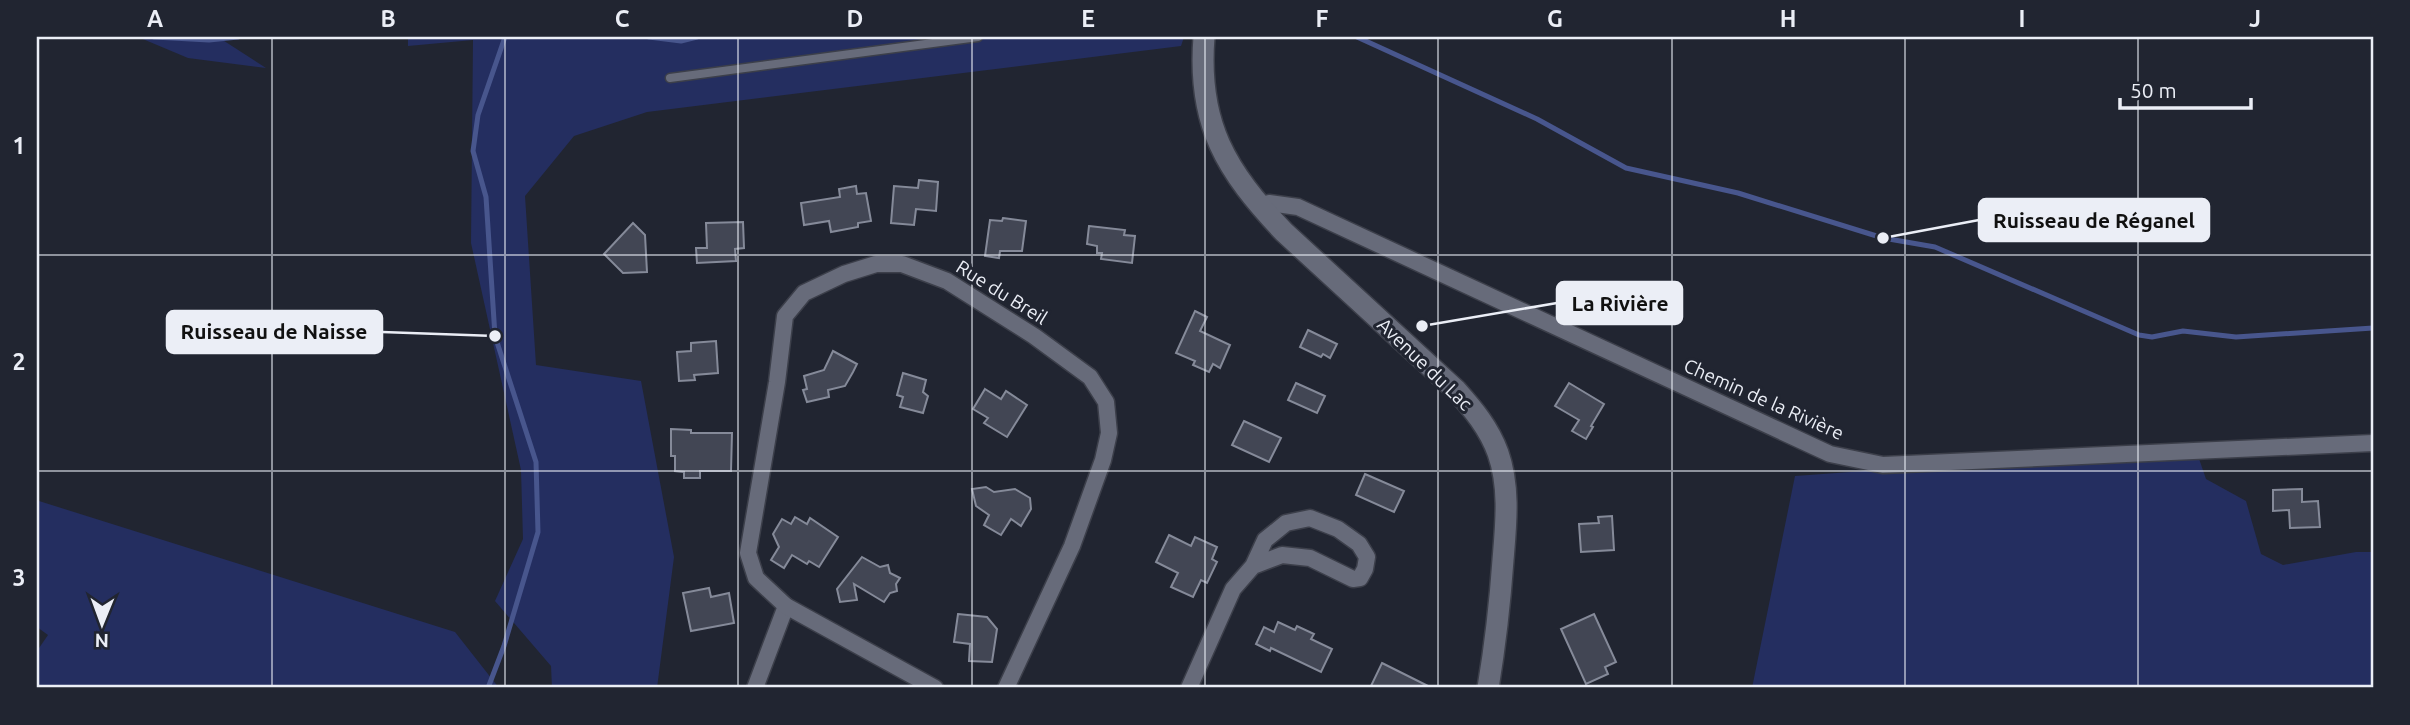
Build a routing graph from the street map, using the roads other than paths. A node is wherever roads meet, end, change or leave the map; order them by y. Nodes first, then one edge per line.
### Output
1 (978, 37) edge
2 (1204, 37) edge
3 (670, 78) dead end
4 (1260, 207) junction
5 (2373, 443) edge
6 (1253, 566) junction
7 (786, 606) junction
8 (755, 688) edge
9 (935, 688) edge
10 (1006, 688) edge
11 (1189, 688) edge
12 (1488, 688) edge

1 - 3 lane
2 - 4 street, Avenue du Lac
4 - 5 street, Chemin de la Rivière
4 - 12 street, Avenue du Lac
6 - 6 street
6 - 11 street
7 - 8 street
7 - 9 street, Rue du Breil
7 - 10 street, Rue du Breil

